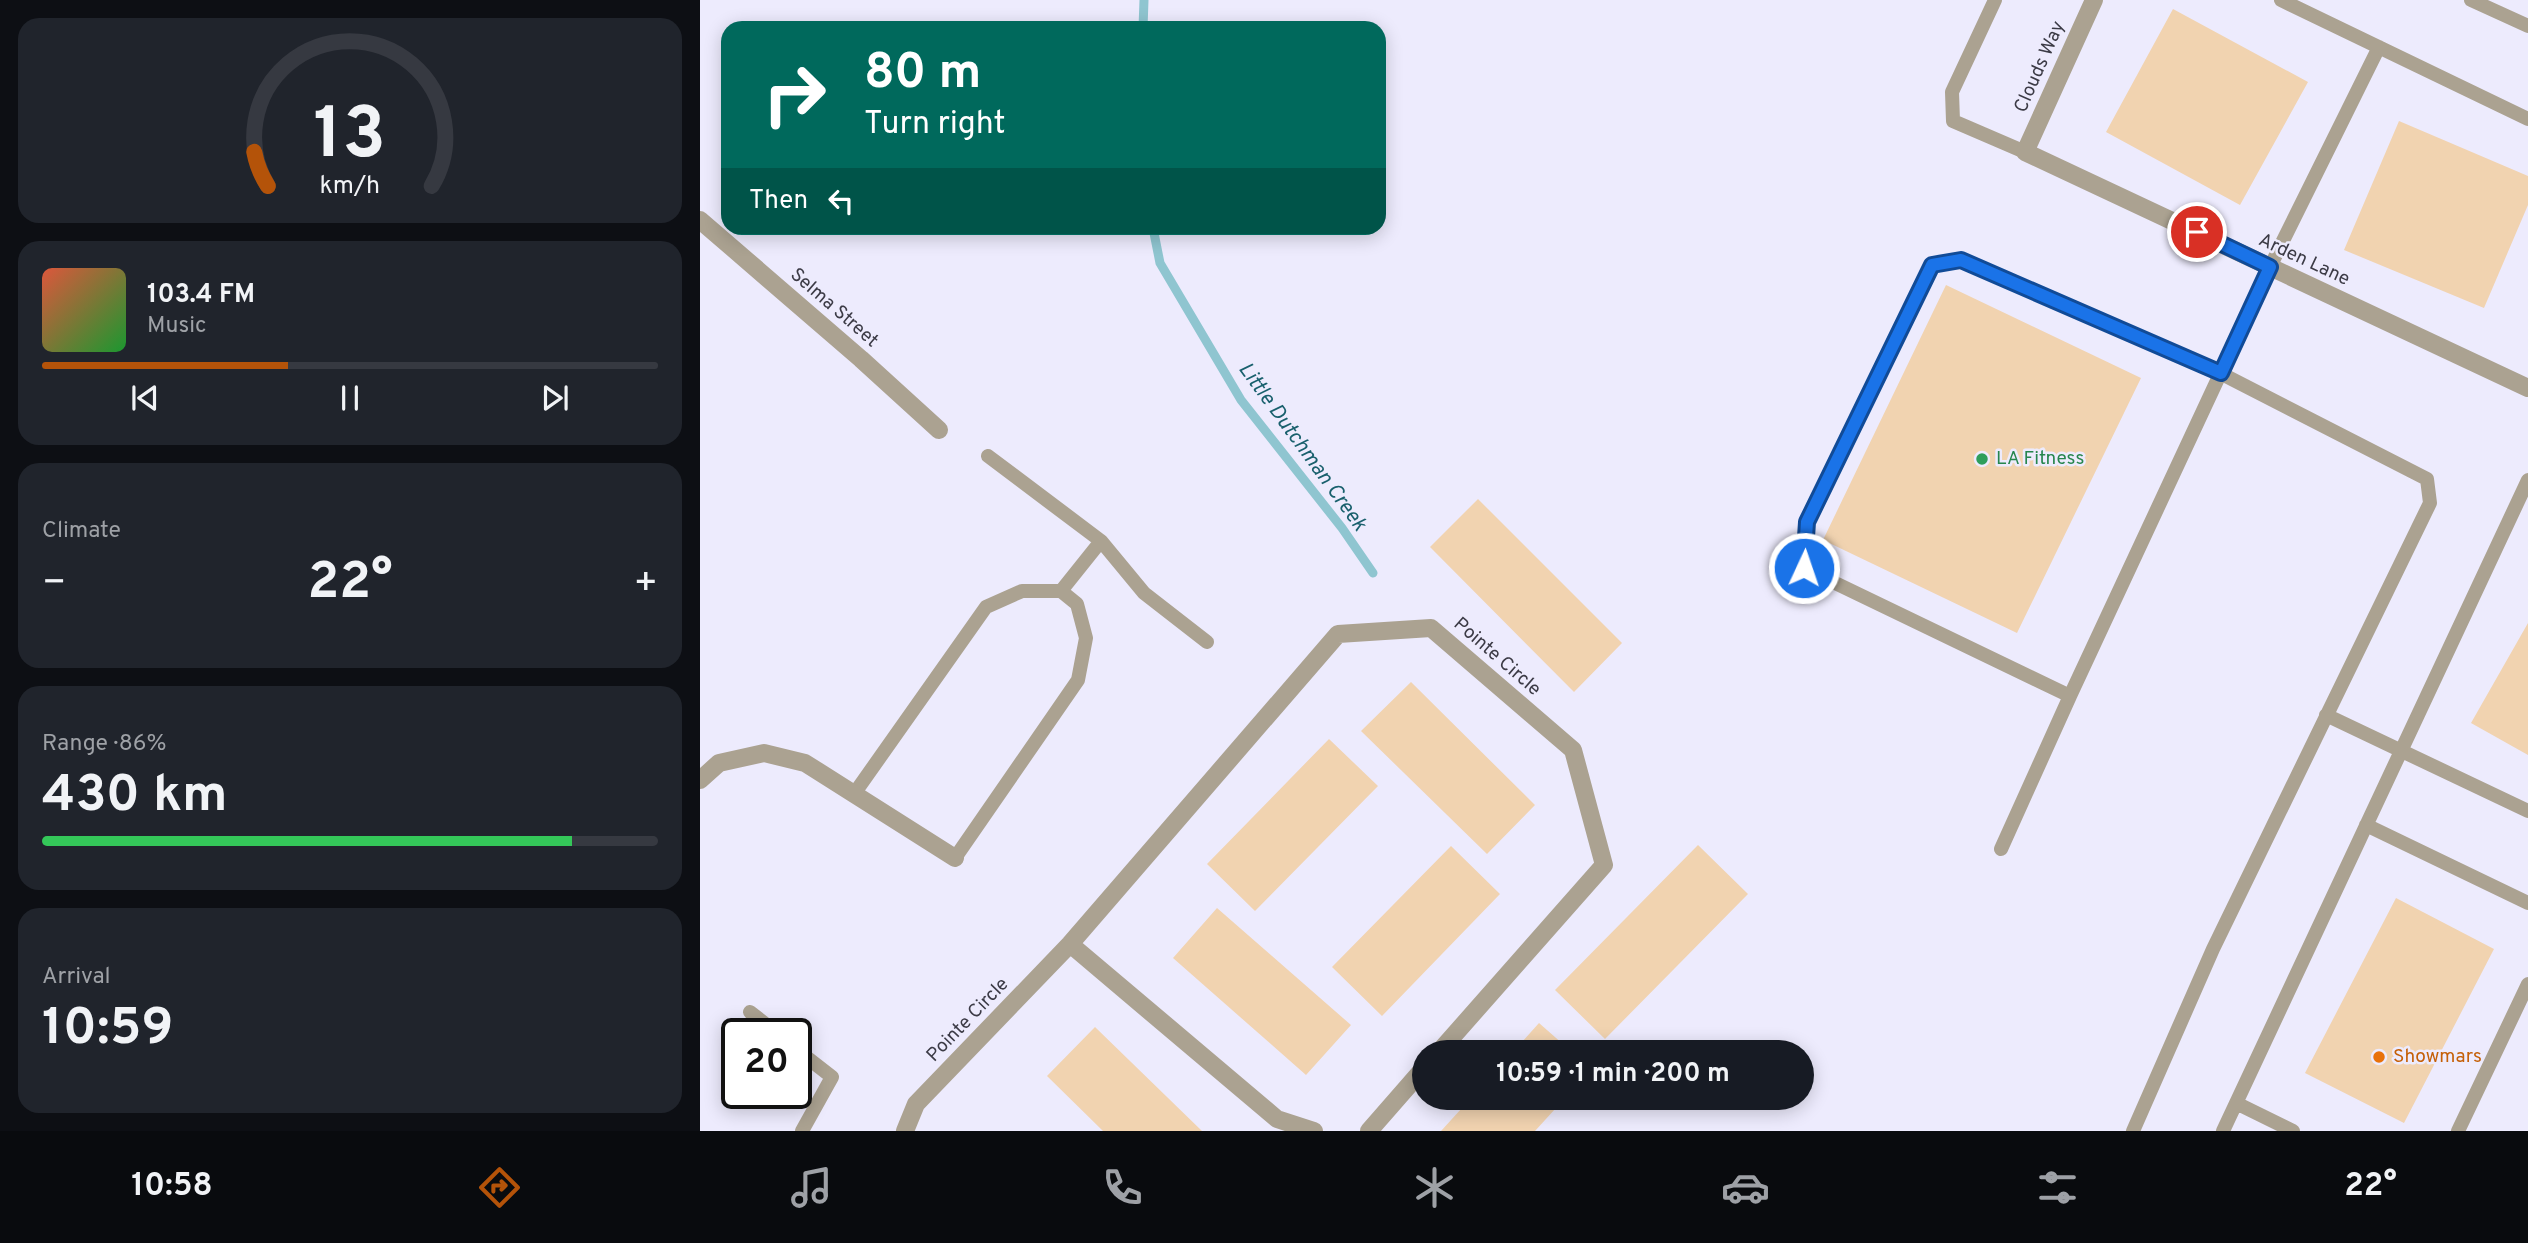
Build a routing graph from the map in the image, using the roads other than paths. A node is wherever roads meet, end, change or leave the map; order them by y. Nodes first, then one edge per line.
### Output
1 (1995, 0) edge
2 (2094, 0) edge
3 (2281, 0) edge
4 (2471, 0) edge
5 (2528, 26) edge
6 (2379, 47) junction
7 (2528, 118) edge
8 (2025, 152) junction
9 (700, 220) edge
10 (2270, 267) junction
11 (2221, 373) junction
12 (2528, 388) edge
13 (939, 430) dead end
14 (988, 456) dead end
15 (2528, 480) edge
16 (2523, 503) edge
17 (1101, 541) junction
18 (1061, 591) junction
19 (1207, 642) dead end
20 (2070, 696) junction
21 (2326, 715) junction
22 (2401, 751) junction
23 (700, 780) edge
24 (854, 794) junction
25 (2528, 811) edge
26 (2366, 825) junction
27 (2001, 849) dead end
28 (955, 858) joint
29 (2528, 903) edge
30 (1070, 944) junction
31 (2528, 984) edge
32 (750, 1012) dead end
33 (758, 1018) edge
34 (1450, 1040) edge
35 (812, 1061) edge
36 (1412, 1082) edge
37 (2236, 1103) junction
38 (802, 1131) edge
39 (905, 1131) edge
40 (1314, 1131) edge
41 (1369, 1131) edge
42 (2133, 1131) edge
43 (2223, 1131) edge
44 (2293, 1131) edge
45 (2458, 1131) edge

1 - 8 lane
2 - 8 street, Clouds Way
3 - 6 lane
4 - 5 lane
6 - 7 lane
6 - 10 lane
8 - 10 street, Arden Lane
9 - 13 street, Selma Street
10 - 11 lane
10 - 12 street, Arden Lane
11 - 20 lane
11 - 20 lane
11 - 21 lane
14 - 17 lane
15 - 16 lane
16 - 22 lane
17 - 18 lane
17 - 19 lane
18 - 24 lane
18 - 28 lane
20 - 27 lane
21 - 22 lane
21 - 42 lane
22 - 25 lane
22 - 26 lane
23 - 24 street
24 - 28 street
26 - 29 lane
26 - 37 lane
30 - 34 street, Pointe Circle
30 - 39 street, Pointe Circle
30 - 40 street
31 - 45 lane
32 - 33 lane
35 - 38 lane
36 - 41 street
37 - 43 lane
37 - 44 lane

